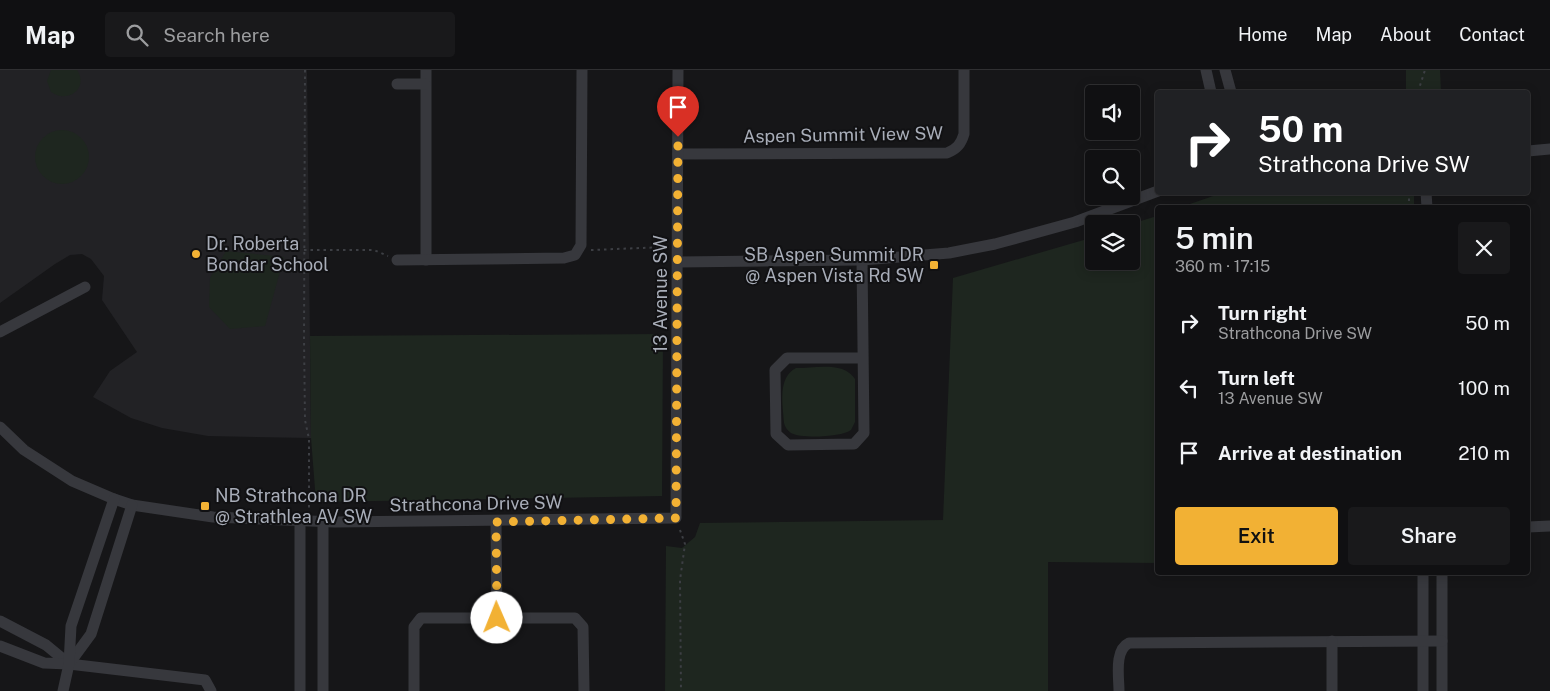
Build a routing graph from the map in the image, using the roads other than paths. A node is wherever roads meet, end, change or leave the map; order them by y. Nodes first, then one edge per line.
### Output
1 (426, 70) edge
2 (582, 70) edge
3 (678, 70) edge
4 (964, 70) edge
5 (1206, 70) edge
6 (1225, 70) edge
7 (397, 84) dead end
8 (426, 84) junction
9 (1211, 90) edge
10 (1230, 90) edge
11 (1550, 149) edge
12 (1530, 151) edge
13 (678, 154) junction
14 (1155, 192) edge
15 (397, 260) road end
16 (426, 260) junction
17 (862, 260) junction
18 (678, 262) junction
19 (85, 287) dead end
20 (0, 332) edge
21 (863, 358) junction
22 (0, 427) edge
23 (114, 500) junction
24 (132, 505) junction
25 (676, 518) joint
26 (304, 522) junction
27 (323, 522) junction
28 (496, 522) junction
29 (1550, 526) edge
30 (1530, 527) edge
31 (1422, 575) edge
32 (1442, 575) edge
33 (497, 618) junction
34 (0, 621) edge
35 (1332, 641) junction
36 (1423, 641) junction
37 (1442, 641) junction
38 (0, 646) edge
39 (69, 664) junction
40 (63, 691) edge
41 (211, 691) edge
42 (300, 691) edge
43 (323, 691) edge
44 (414, 691) edge
45 (584, 691) edge
46 (1119, 691) edge
47 (1332, 691) edge
48 (1423, 691) edge
49 (1442, 691) edge

1 - 8 street
2 - 16 street
3 - 13 street, 13 Avenue SW
4 - 13 street, Aspen Summit View SW
5 - 9 street
6 - 10 street
7 - 8 street
8 - 16 street
11 - 12 street
13 - 18 street, 13 Avenue SW
14 - 17 street
15 - 16 street
17 - 18 street
17 - 21 street
18 - 25 street, 13 Avenue SW
19 - 20 street
21 - 21 street
22 - 23 street, Strathcona Drive SW
23 - 24 street, Strathcona Drive SW
23 - 39 street
24 - 26 street, Strathcona Drive SW
24 - 39 street
25 - 28 street, Strathcona Drive SW
26 - 27 street, Strathcona Drive SW
26 - 42 street
27 - 28 street, Strathcona Drive SW
27 - 43 street
28 - 33 street
29 - 30 street
31 - 36 street
32 - 37 street
33 - 44 street
33 - 45 street
34 - 39 street
35 - 36 street
35 - 46 street
35 - 47 street
36 - 37 street
36 - 48 street
37 - 49 street
38 - 39 street
39 - 40 street
39 - 41 street

